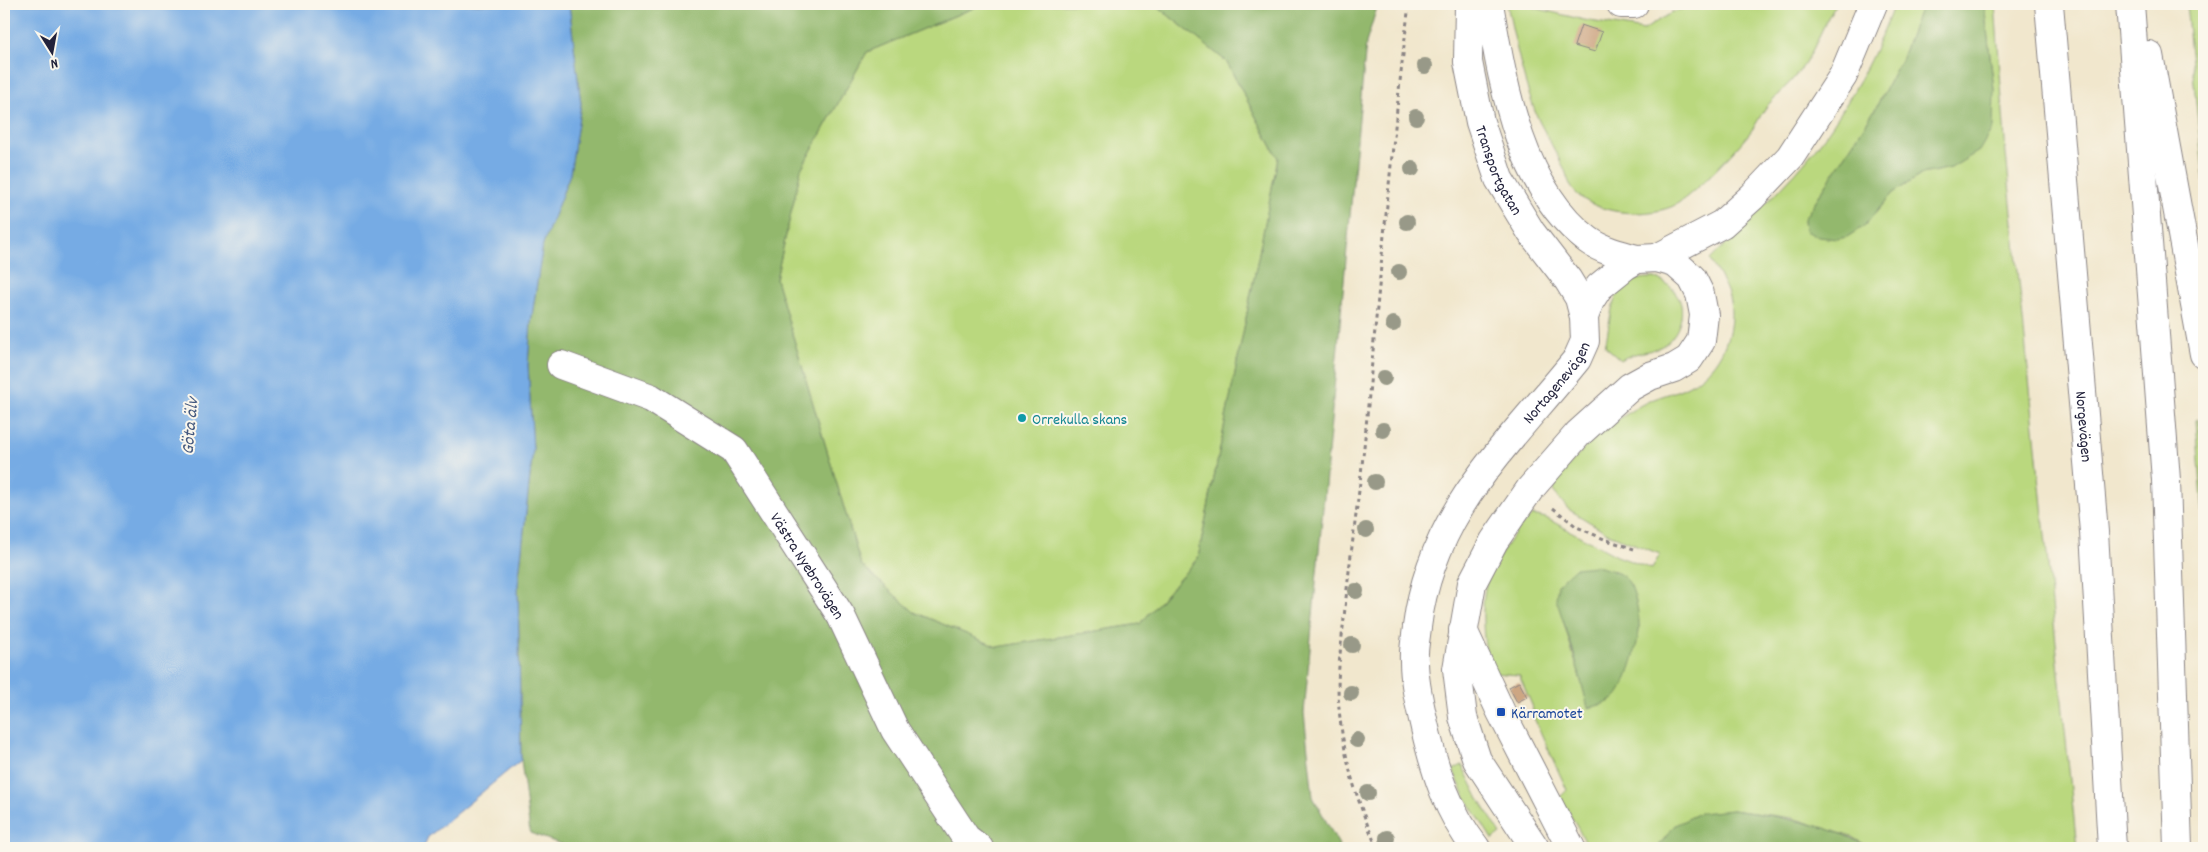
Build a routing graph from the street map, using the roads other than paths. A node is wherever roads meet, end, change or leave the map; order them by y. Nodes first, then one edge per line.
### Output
1 (1469, 4) edge
2 (1489, 4) edge
3 (1621, 4) edge
4 (1634, 4) edge
5 (1873, 4) edge
6 (2049, 4) edge
7 (2130, 4) edge
8 (2139, 4) edge
9 (1647, 259) junction
10 (1584, 317) junction
11 (2204, 354) edge
12 (561, 365) dead end
13 (1463, 630) junction
14 (978, 848) edge
15 (1476, 848) edge
16 (1536, 848) edge
17 (1571, 848) edge
18 (2112, 848) edge
19 (2178, 848) edge

1 - 10 main road, Transportgatan
2 - 9 main road, Transportgatan
3 - 4 main road
5 - 9 main road, Nortagenevägen
6 - 18 main road, Norgevägen
7 - 19 main road
8 - 11 main road
9 - 10 main road, Nortagenevägen
9 - 13 main road
10 - 15 main road, Nortagenevägen
12 - 14 main road, Västra Nyebrovägen
13 - 16 main road
13 - 17 main road

